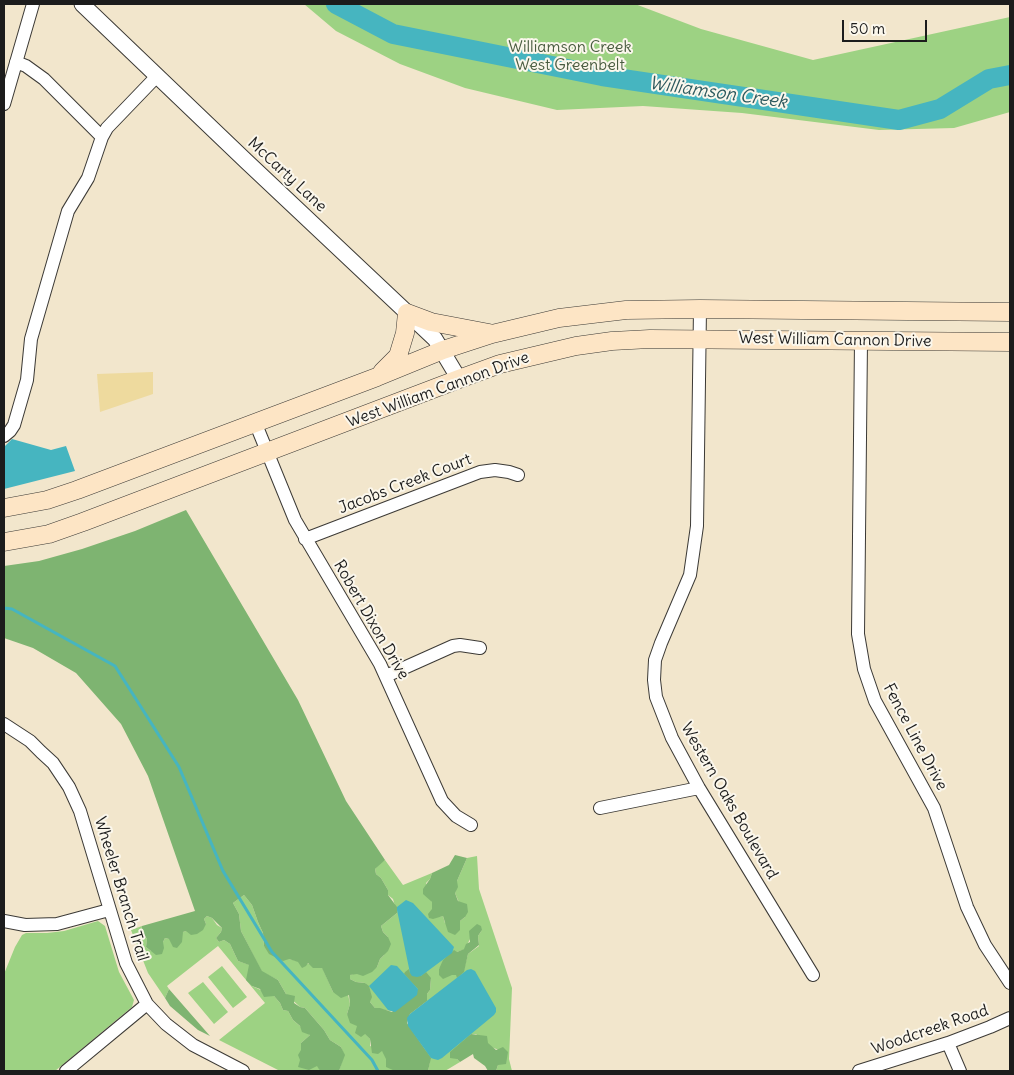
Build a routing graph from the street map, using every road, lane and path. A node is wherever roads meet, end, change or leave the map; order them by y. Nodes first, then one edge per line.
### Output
1 (33, 4) edge
2 (82, 4) edge
3 (16, 62) junction
4 (160, 80) junction
5 (4, 104) edge
6 (102, 137) junction
7 (700, 309) junction
8 (1010, 312) edge
9 (407, 313) junction
10 (492, 334) junction
11 (700, 339) junction
12 (861, 341) junction
13 (1010, 342) edge
14 (443, 350) junction
15 (377, 377) junction
16 (459, 379) junction
17 (255, 422) junction
18 (4, 436) edge
19 (267, 453) junction
20 (518, 475) dead end
21 (4, 508) edge
22 (305, 539) junction
23 (4, 542) edge
24 (480, 648) dead end
25 (386, 676) junction
26 (4, 724) edge
27 (699, 788) junction
28 (600, 808) dead end
29 (471, 825) dead end
30 (109, 910) junction
31 (4, 921) edge
32 (813, 974) dead end
33 (1010, 983) edge
34 (147, 1004) junction
35 (1010, 1018) edge
36 (948, 1043) junction
37 (66, 1071) edge
38 (242, 1071) edge
39 (859, 1071) edge
40 (960, 1071) edge

1 - 3 street
2 - 4 street, McCarty Lane
3 - 5 street
3 - 6 street
4 - 6 street
4 - 9 street, McCarty Lane
6 - 18 street
7 - 8 main road, West William Cannon Drive
7 - 10 main road, West William Cannon Drive
7 - 11 street, Western Oaks Boulevard
9 - 10 main road
9 - 14 street, McCarty Lane
9 - 15 main road
10 - 14 main road, West William Cannon Drive
11 - 12 main road, West William Cannon Drive
11 - 16 main road, West William Cannon Drive
11 - 27 street, Western Oaks Boulevard
12 - 13 main road, West William Cannon Drive
12 - 33 street, Fence Line Drive
14 - 15 main road, West William Cannon Drive
14 - 16 street, McCarty Lane
15 - 17 main road, West William Cannon Drive
16 - 19 main road, West William Cannon Drive
17 - 19 street, Robert Dixon Drive
17 - 21 main road, West William Cannon Drive
19 - 22 street, Robert Dixon Drive
19 - 23 main road, West William Cannon Drive
20 - 22 street, Jacobs Creek Court
22 - 25 street, Robert Dixon Drive
24 - 25 street
25 - 29 street, Robert Dixon Drive
26 - 30 street, Wheeler Branch Trail
27 - 28 street
27 - 32 street, Western Oaks Boulevard
30 - 31 street
30 - 34 street, Wheeler Branch Trail
34 - 37 street
34 - 38 street, Wheeler Branch Trail
35 - 36 street, Woodcreek Road
36 - 39 street, Woodcreek Road
36 - 40 street

